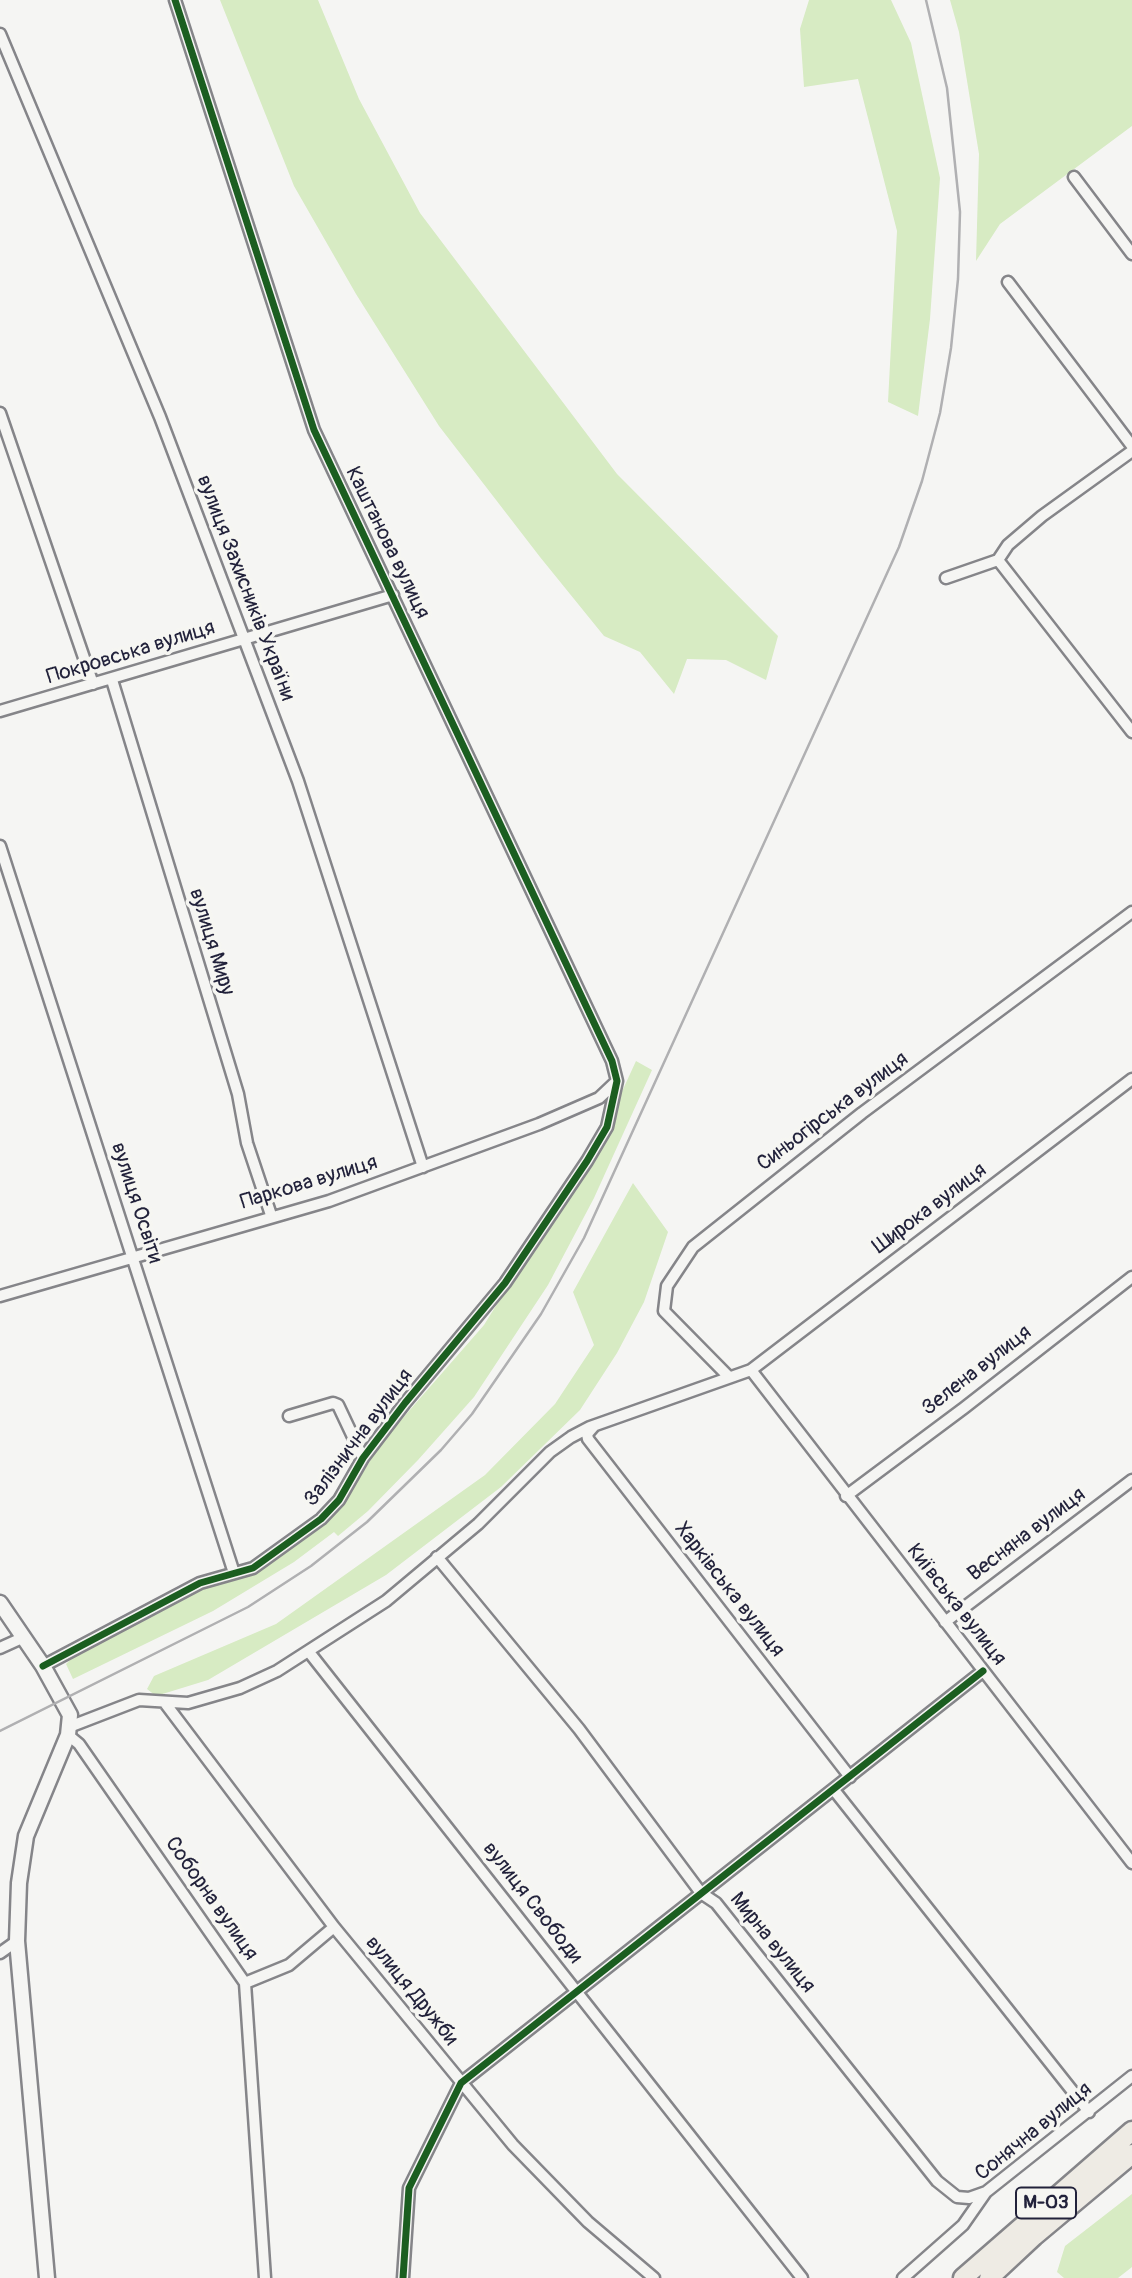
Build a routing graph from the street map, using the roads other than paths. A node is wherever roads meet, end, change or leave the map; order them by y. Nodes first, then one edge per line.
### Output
1 (175, 0) edge
2 (0, 33) edge
3 (1074, 177) dead end
4 (1132, 254) edge
5 (1008, 282) dead end
6 (0, 413) edge
7 (1132, 446) edge
8 (1132, 451) edge
9 (998, 560) junction
10 (946, 578) dead end
11 (393, 595) junction
12 (244, 639) junction
13 (112, 680) junction
14 (93, 684) junction
15 (0, 712) edge
16 (1132, 732) edge
17 (0, 846) edge
18 (1132, 912) edge
19 (1132, 1079) edge
20 (617, 1081) junction
21 (423, 1167) junction
22 (271, 1215) junction
23 (132, 1256) junction
24 (1132, 1277) edge
25 (0, 1296) edge
26 (751, 1370) junction
27 (729, 1377) junction
28 (289, 1416) dead end
29 (595, 1425) junction
30 (363, 1458) junction
31 (1132, 1480) edge
32 (846, 1496) junction
33 (437, 1557) junction
34 (234, 1573) junction
35 (0, 1603) edge
36 (945, 1622) junction
37 (22, 1637) junction
38 (0, 1648) edge
39 (309, 1651) junction
40 (43, 1666) junction
41 (983, 1671) junction
42 (166, 1703) junction
43 (69, 1731) junction
44 (850, 1777) junction
45 (834, 1790) junction
46 (1132, 1863) edge
47 (701, 1893) junction
48 (334, 1927) junction
49 (17, 1941) junction
50 (0, 1952) edge
51 (245, 1983) junction
52 (578, 1991) junction
53 (1132, 2076) edge
54 (461, 2083) junction
55 (1089, 2112) junction
56 (1132, 2131) edge
57 (1132, 2154) edge
58 (986, 2192) junction
59 (47, 2278) edge
60 (265, 2278) edge
61 (403, 2278) edge
62 (654, 2278) edge
63 (802, 2278) edge
64 (903, 2278) edge
65 (963, 2278) edge
66 (989, 2278) edge

1 - 11 street, Каштанова вулиця
2 - 12 street, вулиця Захисників України
3 - 4 street
5 - 7 street
6 - 14 street
8 - 9 street
9 - 10 street
9 - 16 street
11 - 12 street, Покровська вулиця
11 - 20 street, Каштанова вулиця
12 - 13 street, Покровська вулиця
12 - 21 street, вулиця Захисників України
13 - 14 street, Покровська вулиця
13 - 22 street, вулиця Миру
14 - 15 street, Покровська вулиця
17 - 23 street, вулиця Освіти
18 - 27 street, Синьогірська вулиця
19 - 26 street, Широка вулиця
20 - 21 street, Паркова вулиця
20 - 30 street, Залізнична вулиця
21 - 22 street, Паркова вулиця
22 - 23 street, Паркова вулиця
23 - 25 street, Паркова вулиця
23 - 34 street, вулиця Освіти
24 - 32 street, Зелена вулиця
26 - 27 street, Широка вулиця
26 - 32 street, Київська вулиця
27 - 29 street, Широка вулиця
28 - 30 street
29 - 33 street, Широка вулиця
29 - 44 street, Харківська вулиця
30 - 34 street, Залізнична вулиця
31 - 36 street, Весняна вулиця
32 - 36 street, Київська вулиця
33 - 39 street, Широка вулиця
33 - 47 street, Мирна вулиця
34 - 40 street, Залізнична вулиця
35 - 37 street
36 - 41 street, Київська вулиця
37 - 38 street
37 - 40 street
39 - 42 street, Широка вулиця
39 - 52 street, вулиця Свободи
40 - 43 street
41 - 44 street
41 - 46 street, Київська вулиця
42 - 43 street, Широка вулиця
42 - 48 street, вулиця Дружби
43 - 49 street
43 - 51 street, Соборна вулиця
44 - 45 street
45 - 47 street
45 - 55 street
47 - 52 street
47 - 58 street, Мирна вулиця
48 - 51 street
48 - 54 street, вулиця Дружби
49 - 50 street
49 - 59 street
51 - 60 street, Соборна вулиця
52 - 54 street
52 - 63 street, вулиця Свободи
53 - 55 street, Сонячна вулиця
54 - 61 street
54 - 62 street, вулиця Дружби
55 - 58 street, Сонячна вулиця
56 - 65 highway, М-03
57 - 66 highway, М-03
58 - 64 street, Сонячна вулиця

